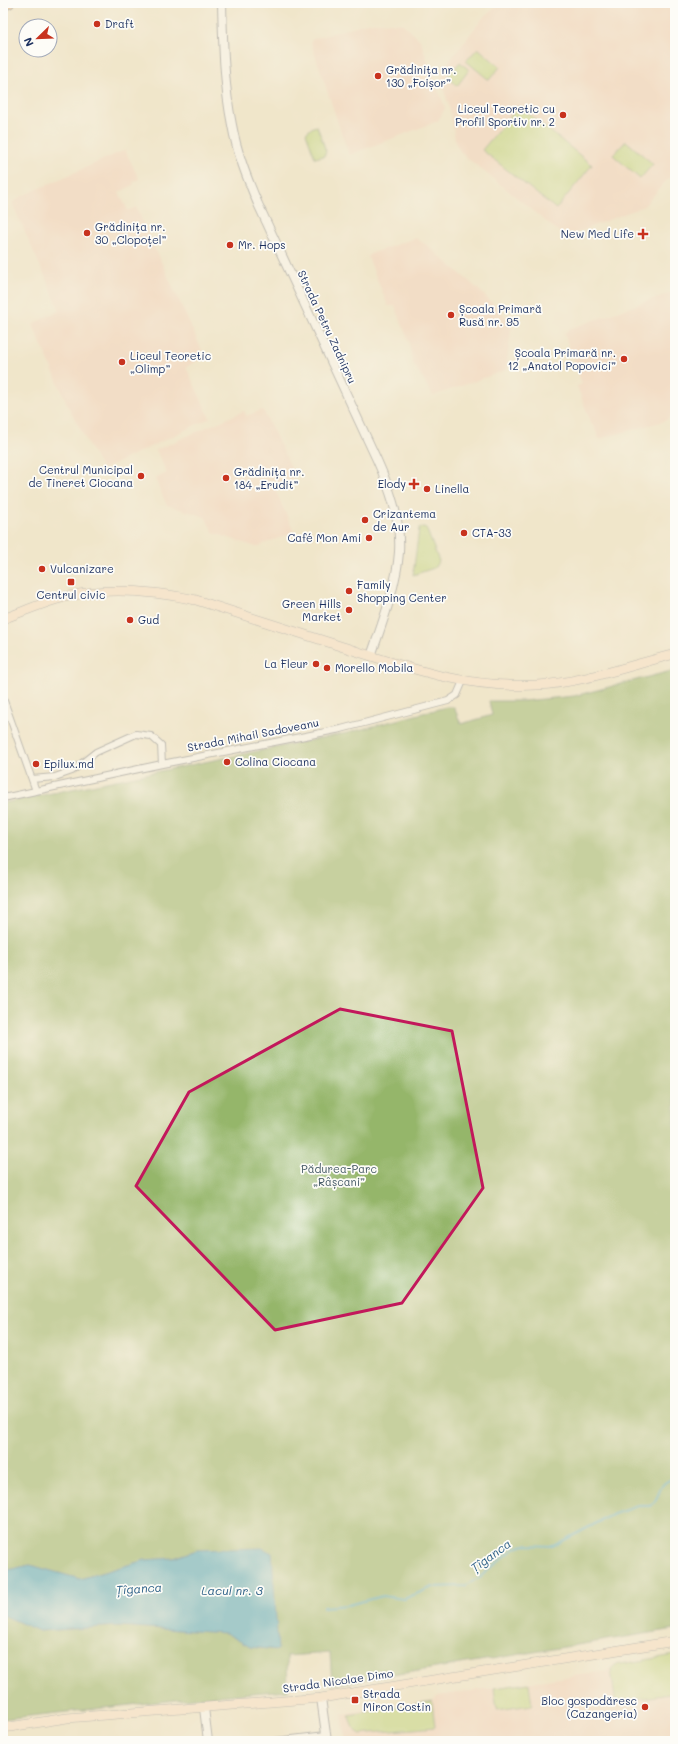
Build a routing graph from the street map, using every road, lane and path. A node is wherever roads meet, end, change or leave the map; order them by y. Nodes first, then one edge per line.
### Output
1 (9, 3) edge
2 (222, 3) edge
3 (3, 5) edge
4 (3, 619) edge
5 (675, 654) edge
6 (371, 656) junction
7 (462, 681) junction
8 (3, 698) edge
9 (162, 764) junction
10 (32, 779) junction
11 (36, 791) junction
12 (3, 798) edge
13 (675, 1641) edge
14 (321, 1698) junction
15 (204, 1708) junction
16 (3, 1728) edge
17 (327, 1738) edge
18 (208, 1741) edge
19 (275, 1741) edge

1 - 3 main road
2 - 6 street, Strada Petru Zadnipru
4 - 6 main road
5 - 7 main road
6 - 7 main road
7 - 9 street, Strada Mihail Sadoveanu
8 - 10 street
9 - 10 street
9 - 11 street, Strada Mihail Sadoveanu
10 - 11 street
11 - 12 street, Strada Mihail Sadoveanu
13 - 14 main road, Strada Nicolae Dimo
14 - 15 main road, Strada Nicolae Dimo
14 - 17 street
15 - 16 main road, Strada Nicolae Dimo
15 - 18 street
17 - 19 street

